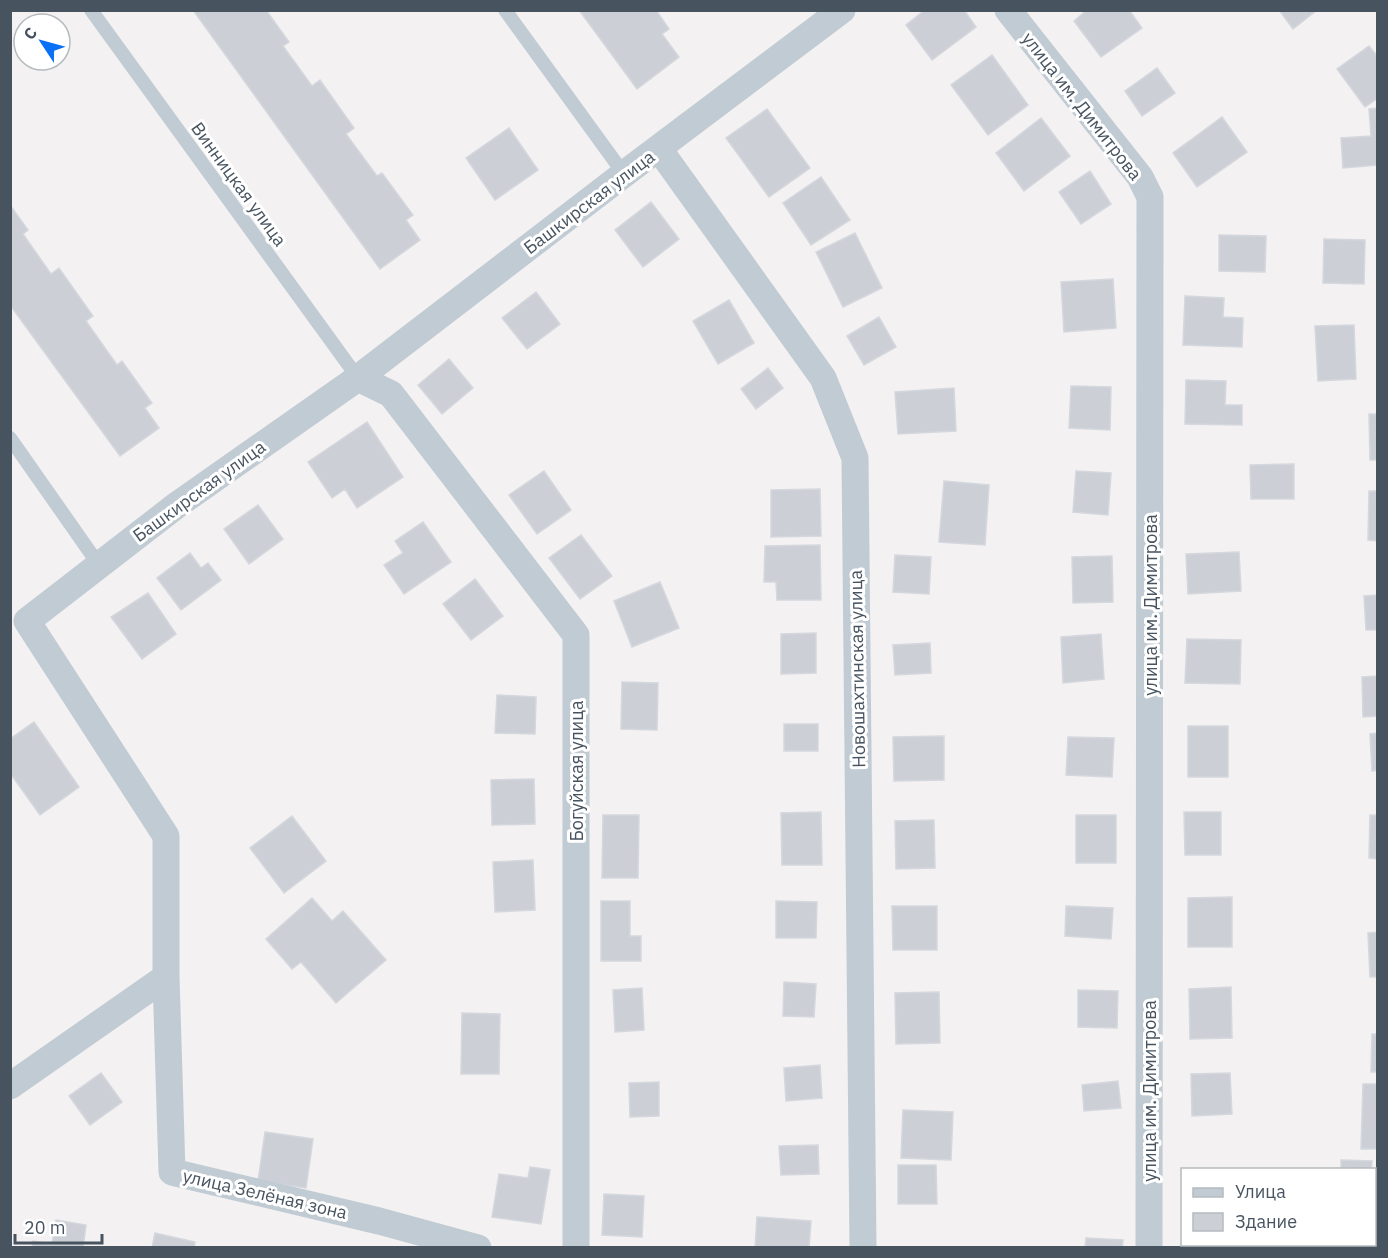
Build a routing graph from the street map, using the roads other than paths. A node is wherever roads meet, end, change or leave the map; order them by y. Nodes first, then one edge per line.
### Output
1 (91, 10) edge
2 (505, 10) edge
3 (842, 10) edge
4 (1008, 10) edge
5 (659, 149) junction
6 (624, 174) junction
7 (358, 378) junction
8 (10, 438) edge
9 (99, 565) junction
10 (166, 977) junction
11 (10, 1086) edge
12 (478, 1248) edge
13 (576, 1248) edge
14 (863, 1248) edge
15 (1149, 1248) edge

1 - 7 lane, Винницкая улица
2 - 6 lane
3 - 5 street, Башкирская улица
4 - 15 street, улица им. Димитрова
5 - 6 street, Башкирская улица
5 - 14 street, Новошахтинская улица
6 - 7 street, Башкирская улица
7 - 9 street, Башкирская улица
7 - 13 street, Богуйская улица
8 - 9 lane
9 - 10 street, Башкирская улица
10 - 11 street
10 - 12 street, улица Зелёная зона

